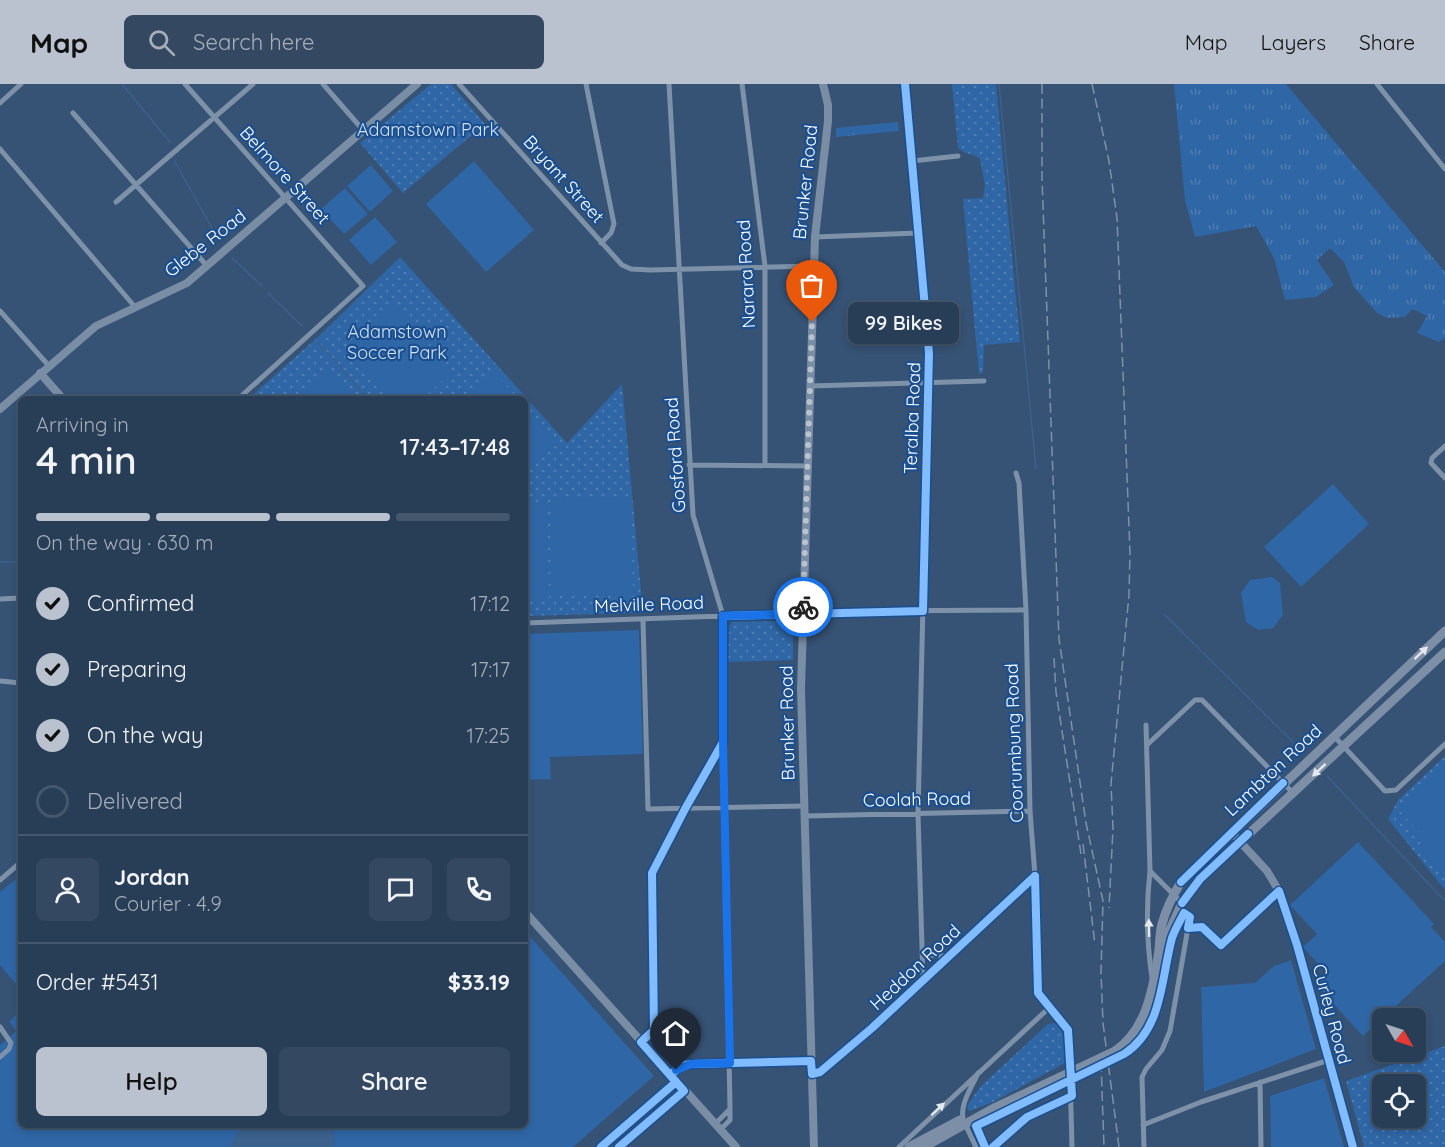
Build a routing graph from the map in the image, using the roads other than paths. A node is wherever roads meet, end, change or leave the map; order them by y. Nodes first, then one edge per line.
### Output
1 (21, 84) edge
2 (185, 84) edge
3 (252, 84) edge
4 (323, 84) edge
5 (417, 84) edge
6 (459, 84) edge
7 (586, 84) edge
8 (669, 84) edge
9 (742, 84) edge
10 (823, 84) edge
11 (904, 84) edge
12 (1377, 84) edge
13 (0, 103) edge
14 (73, 113) dead end
15 (214, 117) junction
16 (363, 130) junction
17 (0, 149) edge
18 (958, 156) dead end
19 (912, 162) junction
20 (1445, 169) edge
21 (136, 185) junction
22 (285, 199) junction
23 (116, 202) dead end
24 (918, 233) junction
25 (815, 237) junction
26 (601, 243) junction
27 (207, 266) junction
28 (765, 266) junction
29 (814, 266) junction
30 (679, 269) junction
31 (135, 308) junction
32 (0, 311) edge
33 (865, 318) dead end
34 (926, 318) junction
35 (49, 366) junction
36 (40, 373) junction
37 (984, 381) dead end
38 (928, 383) junction
39 (810, 386) junction
40 (60, 396) edge
41 (241, 396) edge
42 (0, 409) edge
43 (1445, 446) edge
44 (765, 464) junction
45 (689, 465) junction
46 (808, 466) junction
47 (1017, 473) dead end
48 (1445, 478) edge
49 (18, 598) edge
50 (0, 599) edge
51 (923, 610) junction
52 (1026, 610) junction
53 (803, 614) junction
54 (723, 616) junction
55 (643, 620) junction
56 (528, 623) edge
57 (1445, 631) edge
58 (1445, 652) edge
59 (0, 681) edge
60 (18, 683) edge
61 (1146, 725) dead end
62 (1334, 735) junction
63 (723, 742) junction
64 (1148, 744) junction
65 (1445, 744) edge
66 (1344, 747) junction
67 (1283, 783) junction
68 (1294, 794) junction
69 (805, 806) junction
70 (725, 808) junction
71 (685, 809) junction
72 (1030, 811) junction
73 (918, 814) junction
74 (805, 816) junction
75 (1231, 832) junction
76 (1240, 842) junction
77 (18, 865) edge
78 (1150, 871) junction
79 (1035, 876) junction
80 (0, 880) edge
81 (1279, 891) junction
82 (1173, 896) junction
83 (1182, 903) junction
84 (528, 915) edge
85 (924, 955) junction
86 (1158, 955) junction
87 (949, 956) junction
88 (923, 980) junction
89 (1153, 984) junction
90 (1050, 1007) junction
91 (0, 1027) edge
92 (641, 1042) junction
93 (0, 1057) edge
94 (1329, 1060) junction
95 (811, 1061) junction
96 (730, 1063) junction
97 (979, 1072) junction
98 (812, 1074) junction
99 (673, 1079) junction
100 (1260, 1082) junction
101 (684, 1091) junction
102 (964, 1121) junction
103 (1143, 1125) junction
104 (718, 1127) junction
105 (601, 1147) edge
106 (620, 1147) edge
107 (736, 1147) edge
108 (814, 1147) edge
109 (899, 1147) edge
110 (909, 1147) edge
111 (924, 1147) edge
112 (976, 1147) edge
113 (1072, 1147) edge
114 (1144, 1147) edge
115 (1262, 1147) edge
116 (1353, 1147) edge

1 - 13 street
2 - 15 street, Belmore Street
3 - 15 street
4 - 16 street
5 - 16 main road, Glebe Road
6 - 26 street, Bryant Street
7 - 26 street
8 - 30 street, Gosford Road
9 - 28 street, Narara Road
10 - 25 main road, Brunker Road
11 - 19 street, Teralba Road
12 - 20 street
14 - 21 street
15 - 21 street
15 - 22 street, Belmore Street
16 - 22 main road, Glebe Road
17 - 31 street
18 - 19 street
19 - 24 street, Teralba Road
21 - 23 street
21 - 27 street
22 - 27 main road, Glebe Road
22 - 41 street, Belmore Street
24 - 25 street
24 - 34 street, Teralba Road
25 - 29 main road, Brunker Road
26 - 30 street, Bryant Street
27 - 31 main road, Glebe Road
28 - 29 street
28 - 30 street
28 - 44 street, Narara Road
29 - 39 main road, Brunker Road
30 - 45 street, Gosford Road
31 - 35 main road, Glebe Road
32 - 35 street
33 - 34 street
34 - 38 street, Teralba Road
35 - 36 main road, Glebe Road
36 - 40 main road
36 - 42 main road, Glebe Road
37 - 38 street
38 - 39 street
38 - 51 street, Teralba Road
39 - 46 main road, Brunker Road
43 - 48 street
44 - 45 street
44 - 46 street
45 - 54 street, Gosford Road
46 - 53 main road, Brunker Road
47 - 52 street, Coorumbung Road
49 - 50 street
51 - 52 street, Melville Road
51 - 53 street, Melville Road
51 - 73 street, Teralba Road
52 - 72 street, Coorumbung Road
53 - 54 street, Melville Road
53 - 69 main road, Brunker Road
54 - 55 street, Melville Road
54 - 63 street, Gosford Road
55 - 56 street, Melville Road
55 - 71 street
62 -> 57 main road, Lambton Road
58 - 66 main road, Lambton Road
59 - 60 street
61 - 64 street
62 - 66 street
62 - 67 main road, Lambton Road
63 - 70 street, Gosford Road
63 - 71 street
64 - 67 street
64 - 78 street
65 - 66 street
66 -> 68 main road, Lambton Road
67 - 68 street
67 - 75 main road, Lambton Road
68 - 76 main road, Lambton Road
69 - 70 street
69 - 74 main road, Brunker Road
70 - 71 street
70 - 96 street, Gosford Road
71 - 92 street
72 - 73 street, Coolah Road
72 - 79 street, Coorumbung Road
73 - 74 street, Coolah Road
73 - 85 street, Teralba Road
74 - 95 main road, Brunker Road
75 - 76 main road, Curley Road
75 - 82 main road, Lambton Road
76 - 81 main road, Curley Road
76 - 83 main road, Lambton Road
77 - 80 street
78 - 82 street
89 -> 78 street
79 - 87 street, Heddon Road
79 - 90 street, Coorumbung Road
81 - 94 main road, Curley Road
81 - 103 street
82 - 83 street
82 - 86 main road, Lambton Road
83 - 86 main road, Lambton Road
84 - 92 main road
85 - 87 street
85 - 88 street, Teralba Road
86 - 89 main road, Lambton Road
87 - 88 street, Heddon Road
88 - 98 street, Heddon Road
89 - 102 main road, Lambton Road, bridge
90 - 97 street
90 - 113 street, Coorumbung Road
91 - 93 street
92 - 99 main road
94 - 100 street
94 - 116 main road, Curley Road
95 - 96 street
95 - 98 main road, Brunker Road
96 - 99 street
96 - 104 street, Gosford Road
97 - 102 street
109 -> 97 street
98 - 108 main road, Brunker Road
99 - 101 main road
99 - 105 street
100 - 103 street
100 - 115 street
101 - 104 main road
101 - 106 street
102 - 110 main road, Lambton Road
102 - 111 main road, Lambton Road
102 - 112 street
103 - 114 street
104 - 107 main road

